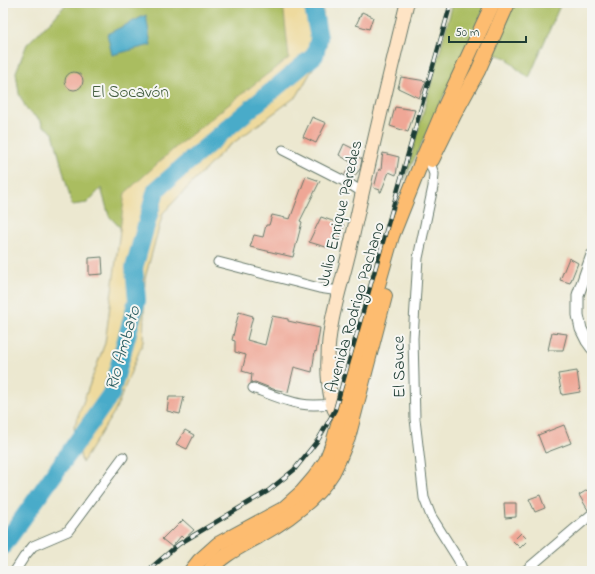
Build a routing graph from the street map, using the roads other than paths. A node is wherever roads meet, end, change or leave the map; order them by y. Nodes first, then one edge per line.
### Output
1 (407, 3) edge
2 (493, 3) edge
3 (508, 3) edge
4 (283, 150) dead end
5 (427, 161) junction
6 (362, 192) junction
7 (590, 260) edge
8 (218, 262) dead end
9 (339, 291) junction
10 (592, 348) edge
11 (253, 388) dead end
12 (333, 404) junction
13 (346, 420) junction
14 (123, 457) dead end
15 (592, 514) edge
16 (15, 571) edge
17 (191, 571) edge
18 (209, 571) edge
19 (463, 571) edge
20 (525, 571) edge

1 - 6 main road, Julio Enrique Paredes
2 - 5 main road, Avenida Rodrigo Pachano
3 - 5 main road, Avenida Rodrigo Pachano
4 - 6 street
5 - 13 main road, Avenida Rodrigo Pachano
5 - 19 street, El Sauce
6 - 9 main road, Julio Enrique Paredes
7 - 10 street
8 - 9 street
9 - 12 main road, Julio Enrique Paredes
11 - 12 street
12 - 13 main road, Julio Enrique Paredes
13 - 17 main road, Avenida Rodrigo Pachano
13 - 18 main road, Avenida Rodrigo Pachano
14 - 16 street
15 - 20 street

